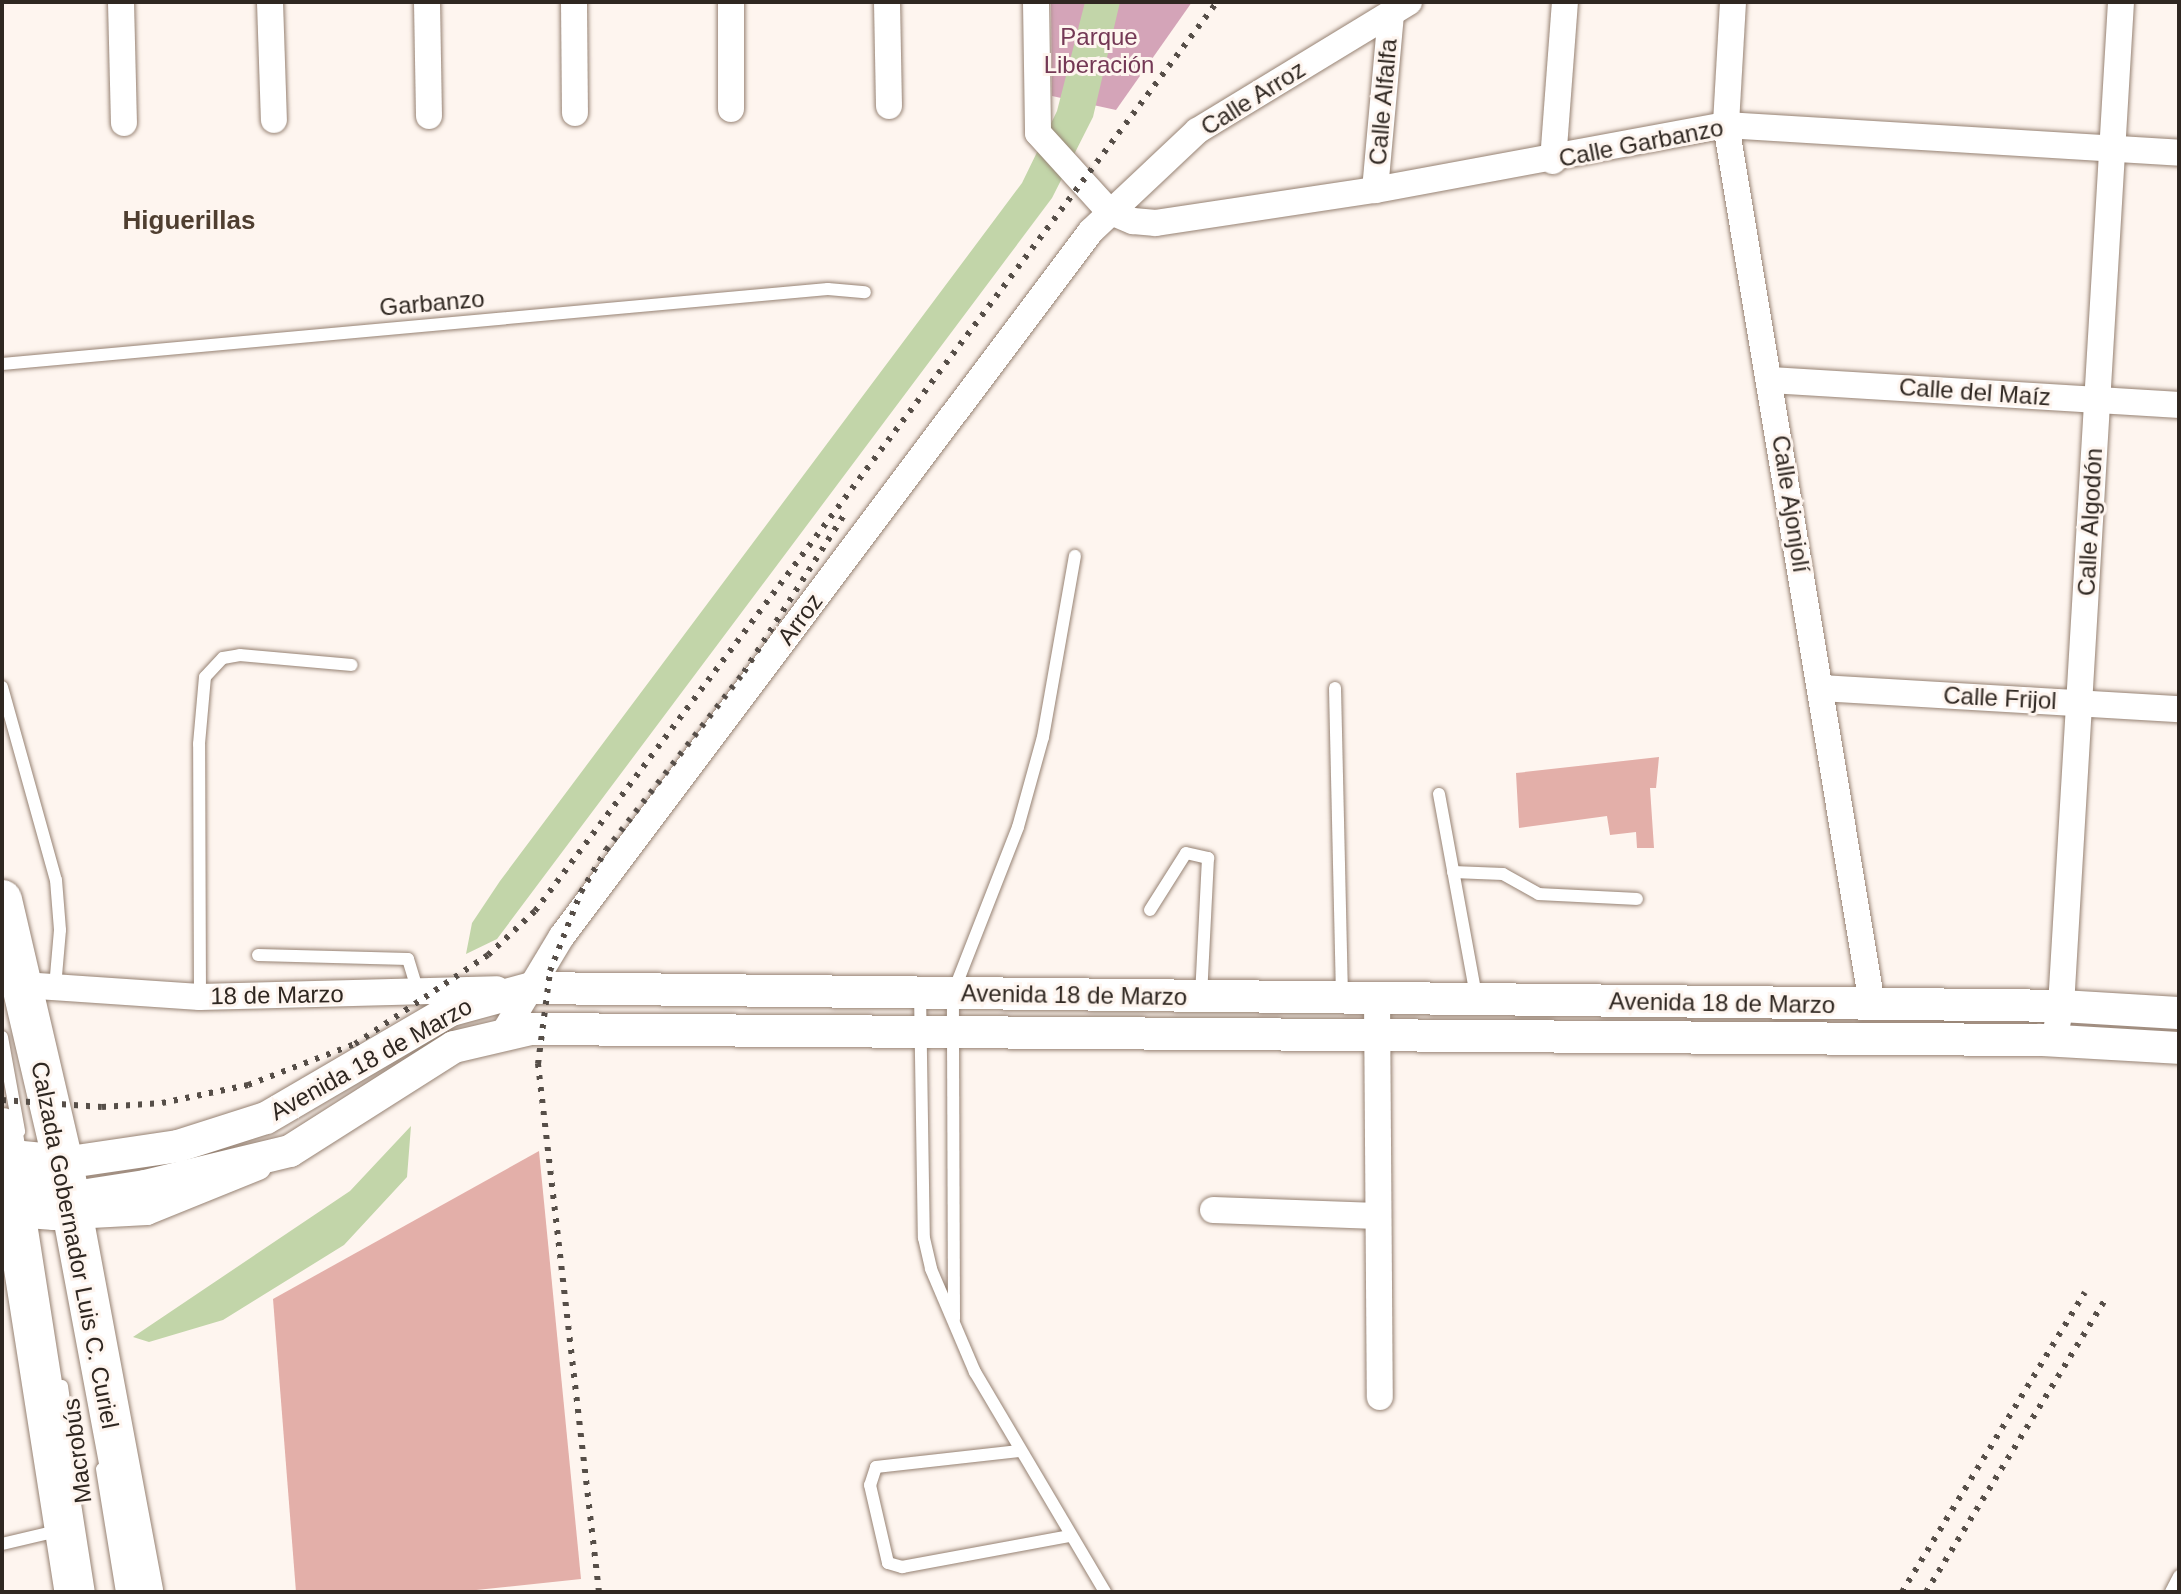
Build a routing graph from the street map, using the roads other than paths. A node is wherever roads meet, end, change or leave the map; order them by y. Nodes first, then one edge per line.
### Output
1 (121, 2) edge
2 (270, 2) edge
3 (427, 2) edge
4 (574, 2) edge
5 (731, 2) edge
6 (887, 2) edge
7 (1036, 2) edge
8 (1565, 2) edge
9 (1733, 2) edge
10 (2121, 2) edge
11 (1400, 8) edge
12 (889, 106) dead end
13 (731, 109) dead end
14 (575, 113) dead end
15 (429, 116) dead end
16 (274, 120) dead end
17 (124, 123) dead end
18 (1726, 125) junction
19 (2111, 148) junction
20 (2179, 153) edge
21 (1553, 161) junction
22 (1375, 190) junction
23 (1109, 211) junction
24 (865, 292) dead end
25 (2, 364) edge
26 (1771, 380) junction
27 (2096, 400) junction
28 (2179, 405) edge
29 (1075, 556) dead end
30 (352, 665) dead end
31 (2, 687) edge
32 (1335, 688) dead end
33 (1821, 688) junction
34 (2080, 703) junction
35 (2179, 709) edge
36 (1439, 794) dead end
37 (1453, 872) junction
38 (1637, 899) dead end
39 (2, 900) edge
40 (1150, 910) dead end
41 (258, 955) dead end
42 (15, 987) edge
43 (532, 988) junction
44 (418, 991) junction
45 (920, 993) junction
46 (953, 993) junction
47 (1201, 996) junction
48 (200, 997) junction
49 (1342, 998) junction
50 (1377, 998) junction
51 (1476, 1000) junction
52 (1872, 1004) junction
53 (2061, 1006) junction
54 (2179, 1013) edge
55 (16, 1029) dead end
56 (921, 1031) junction
57 (953, 1032) junction
58 (503, 1034) junction
59 (1376, 1035) junction
60 (2, 1037) edge
61 (2054, 1041) junction
62 (2179, 1048) edge
63 (33, 1186) edge
64 (1213, 1210) dead end
65 (1378, 1216) junction
66 (64, 1258) dead end
67 (954, 1319) junction
68 (59, 1364) dead end
69 (1380, 1397) dead end
70 (1019, 1451) junction
71 (64, 1529) junction
72 (1070, 1536) junction
73 (2, 1544) edge
74 (2179, 1576) edge
75 (75, 1592) edge
76 (90, 1592) edge
77 (122, 1592) edge
78 (143, 1592) edge
79 (1105, 1592) edge
80 (2171, 1592) edge

1 - 17 street
2 - 16 street
3 - 15 street
4 - 14 street
5 - 13 street
6 - 12 street
7 - 23 street
8 - 21 street
9 - 18 street, Calle Ajonjolí
10 - 19 street, Calle Algodón
11 - 22 street, Calle Alfalfa
11 - 23 street, Calle Arroz
18 - 19 street, Calle Garbanzo
18 - 21 street, Calle Garbanzo
18 - 26 street, Calle Ajonjolí
19 - 20 street, Calle Garbanzo
19 - 27 street, Calle Algodón
21 - 22 street, Calle Garbanzo
22 - 23 street, Calle Garbanzo
23 - 43 street, Arroz
24 - 25 lane, Garbanzo
26 - 27 street, Calle del Maíz
26 - 33 street, Calle Ajonjolí
27 - 28 street, Calle del Maíz
27 - 34 street, Calle Algodón
29 - 46 lane
30 - 48 lane
31 - 42 lane
32 - 49 lane
33 - 34 street, Calle Frijol
33 - 52 street, Calle Ajonjolí
34 - 35 street, Calle Frijol
34 - 53 street, Calle Algodón
36 - 37 lane
37 - 38 lane
37 - 51 lane
39 - 42 main road, Calzada Gobernador Luis C. Curiel
40 - 47 lane
41 - 44 lane
42 - 48 street, 18 de Marzo
42 - 63 main road, Calzada Gobernador Luis C. Curiel
43 - 44 street, 18 de Marzo
43 - 45 street, Avenida 18 de Marzo
43 - 58 street, Arroz
43 - 63 street, Avenida 18 de Marzo
44 - 48 street, 18 de Marzo
45 - 46 street, Avenida 18 de Marzo
45 - 56 lane
46 - 47 street, Avenida 18 de Marzo
46 - 57 lane
47 - 49 street, Avenida 18 de Marzo
49 - 50 street, Avenida 18 de Marzo
50 - 51 street, Avenida 18 de Marzo
50 - 59 street
51 - 52 street, Avenida 18 de Marzo
52 - 53 street, Avenida 18 de Marzo
53 - 54 street, Avenida 18 de Marzo
53 - 61 street, Calle Algodón
55 - 63 lane
56 - 57 street, Avenida 18 de Marzo
56 - 58 street, Avenida 18 de Marzo
56 - 67 lane
57 - 59 street, Avenida 18 de Marzo
57 - 67 lane
58 - 63 street, Avenida 18 de Marzo
59 - 61 street, Avenida 18 de Marzo
59 - 65 street
60 - 63 lane
61 - 62 street, Avenida 18 de Marzo
63 - 71 main road, Calzada Gobernador Luis C. Curiel
63 - 78 main road, Calzada Gobernador Luis C. Curiel
64 - 65 street
65 - 69 street
66 - 77 lane, Macrobús
67 - 70 lane
68 - 76 lane, Macrobús
70 - 72 lane
70 - 72 lane
71 - 73 lane
71 - 75 main road, Calzada Gobernador Luis C. Curiel
72 - 79 lane
74 - 80 lane

